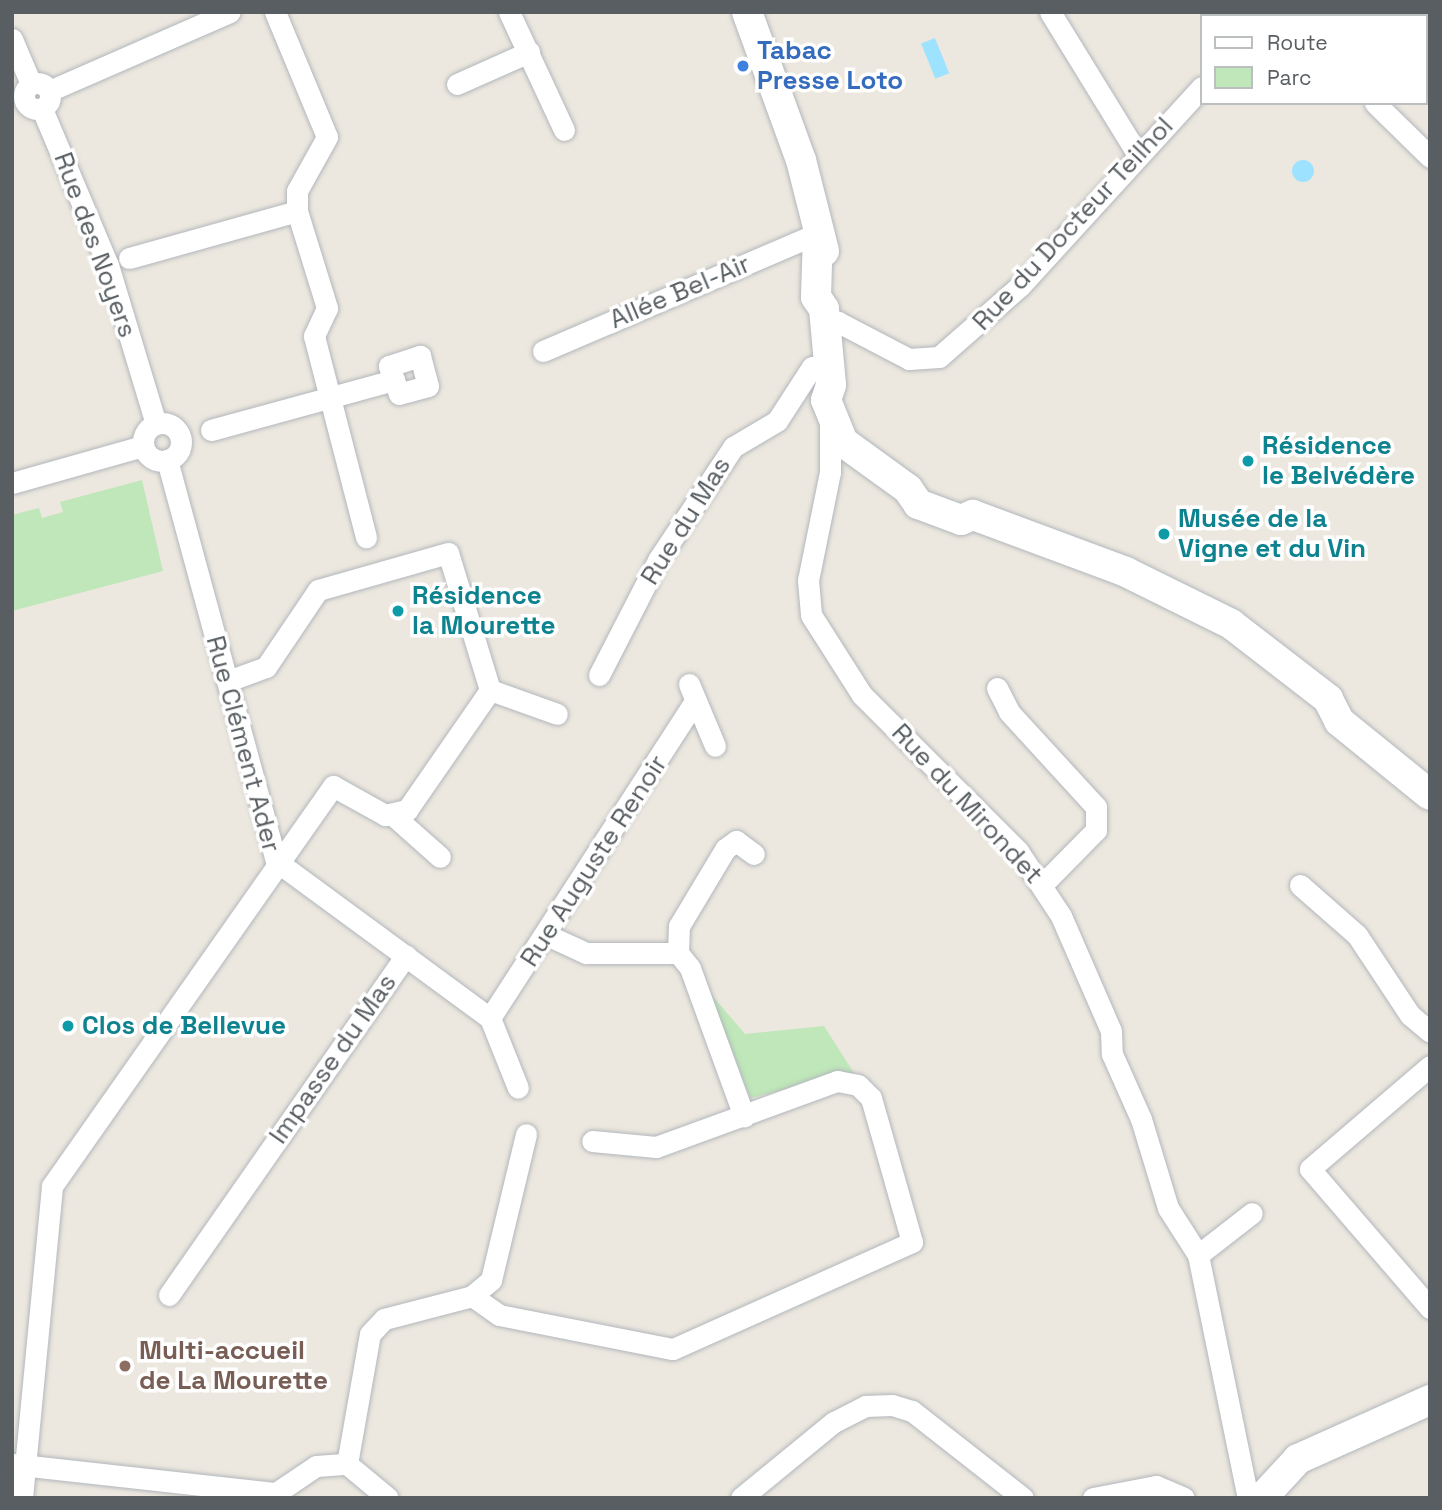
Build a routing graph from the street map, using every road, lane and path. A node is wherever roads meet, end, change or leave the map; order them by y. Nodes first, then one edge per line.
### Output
1 (230, 12) edge
2 (275, 12) edge
3 (509, 12) edge
4 (747, 12) edge
5 (1050, 12) edge
6 (12, 38) edge
7 (529, 52) junction
8 (457, 83) dead end
9 (1200, 89) edge
10 (32, 99) edge
11 (1377, 105) edge
12 (564, 130) dead end
13 (1138, 155) junction
14 (1430, 157) edge
15 (298, 211) junction
16 (818, 233) junction
17 (129, 258) dead end
18 (824, 317) junction
19 (543, 351) dead end
20 (425, 370) dead end
21 (830, 374) junction
22 (330, 397) junction
23 (830, 415) junction
24 (156, 424) junction
25 (211, 430) dead end
26 (143, 446) junction
27 (856, 446) junction
28 (167, 460) junction
29 (830, 472) junction
30 (12, 483) edge
31 (366, 537) dead end
32 (599, 675) dead end
33 (228, 681) junction
34 (996, 688) dead end
35 (490, 690) junction
36 (557, 714) dead end
37 (715, 746) dead end
38 (1430, 795) edge
39 (395, 817) junction
40 (754, 854) dead end
41 (440, 857) dead end
42 (276, 861) junction
43 (1043, 884) junction
44 (1300, 885) dead end
45 (549, 936) junction
46 (678, 953) junction
47 (406, 955) junction
48 (490, 1018) junction
49 (1430, 1032) edge
50 (1430, 1066) edge
51 (518, 1088) dead end
52 (744, 1116) junction
53 (526, 1134) dead end
54 (592, 1141) dead end
55 (1252, 1213) dead end
56 (1198, 1255) junction
57 (169, 1295) dead end
58 (472, 1296) junction
59 (1430, 1308) edge
60 (1430, 1400) edge
61 (1319, 1451) junction
62 (346, 1464) junction
63 (18, 1465) edge
64 (22, 1498) edge
65 (388, 1498) edge
66 (741, 1498) edge
67 (1023, 1498) edge
68 (1093, 1498) edge
69 (1184, 1498) edge
70 (1248, 1498) edge
71 (1262, 1498) edge
72 (1292, 1498) edge

1 - 10 street
2 - 15 street
3 - 7 street
4 - 16 main road
5 - 13 street
6 - 10 street, Rue des Noyers
7 - 8 street
7 - 12 street
9 - 13 street, Rue du Docteur Teilhol
10 - 24 street, Rue des Noyers
11 - 14 street
13 - 18 street, Rue du Docteur Teilhol
15 - 17 street
15 - 22 street
16 - 18 main road
16 - 19 street, Allée Bel-Air
18 - 21 main road
20 - 22 street
21 - 23 main road
21 - 27 main road
21 - 32 street, Rue du Mas
22 - 25 street
22 - 31 street
23 - 27 main road
23 - 29 street, Rue du Mirondet
24 - 26 street
24 - 28 street
26 - 28 street
26 - 30 street
27 - 29 street
27 - 38 main road
28 - 33 street, Rue Clément Ader
29 - 43 street, Rue du Mirondet
33 - 35 street
33 - 42 street, Rue Clément Ader
34 - 43 street
35 - 36 street
35 - 39 street
37 - 45 street, Rue Auguste Renoir
39 - 41 street
39 - 42 street
40 - 46 street
42 - 47 street, Impasse du Mas
42 - 63 street, Rue Clément Ader
43 - 56 street, Rue du Mirondet
44 - 49 street
45 - 46 street
45 - 48 street, Rue Auguste Renoir
46 - 52 street
47 - 48 street
47 - 57 street, Impasse du Mas
48 - 51 street
50 - 59 street
52 - 54 street
52 - 58 street
53 - 58 street
55 - 56 street
56 - 70 street, Rue du Mirondet
58 - 62 street
60 - 61 main road
61 - 71 main road
61 - 72 main road
62 - 63 street
62 - 65 street
63 - 64 street, Rue Clément Ader
66 - 67 street
68 - 69 street

